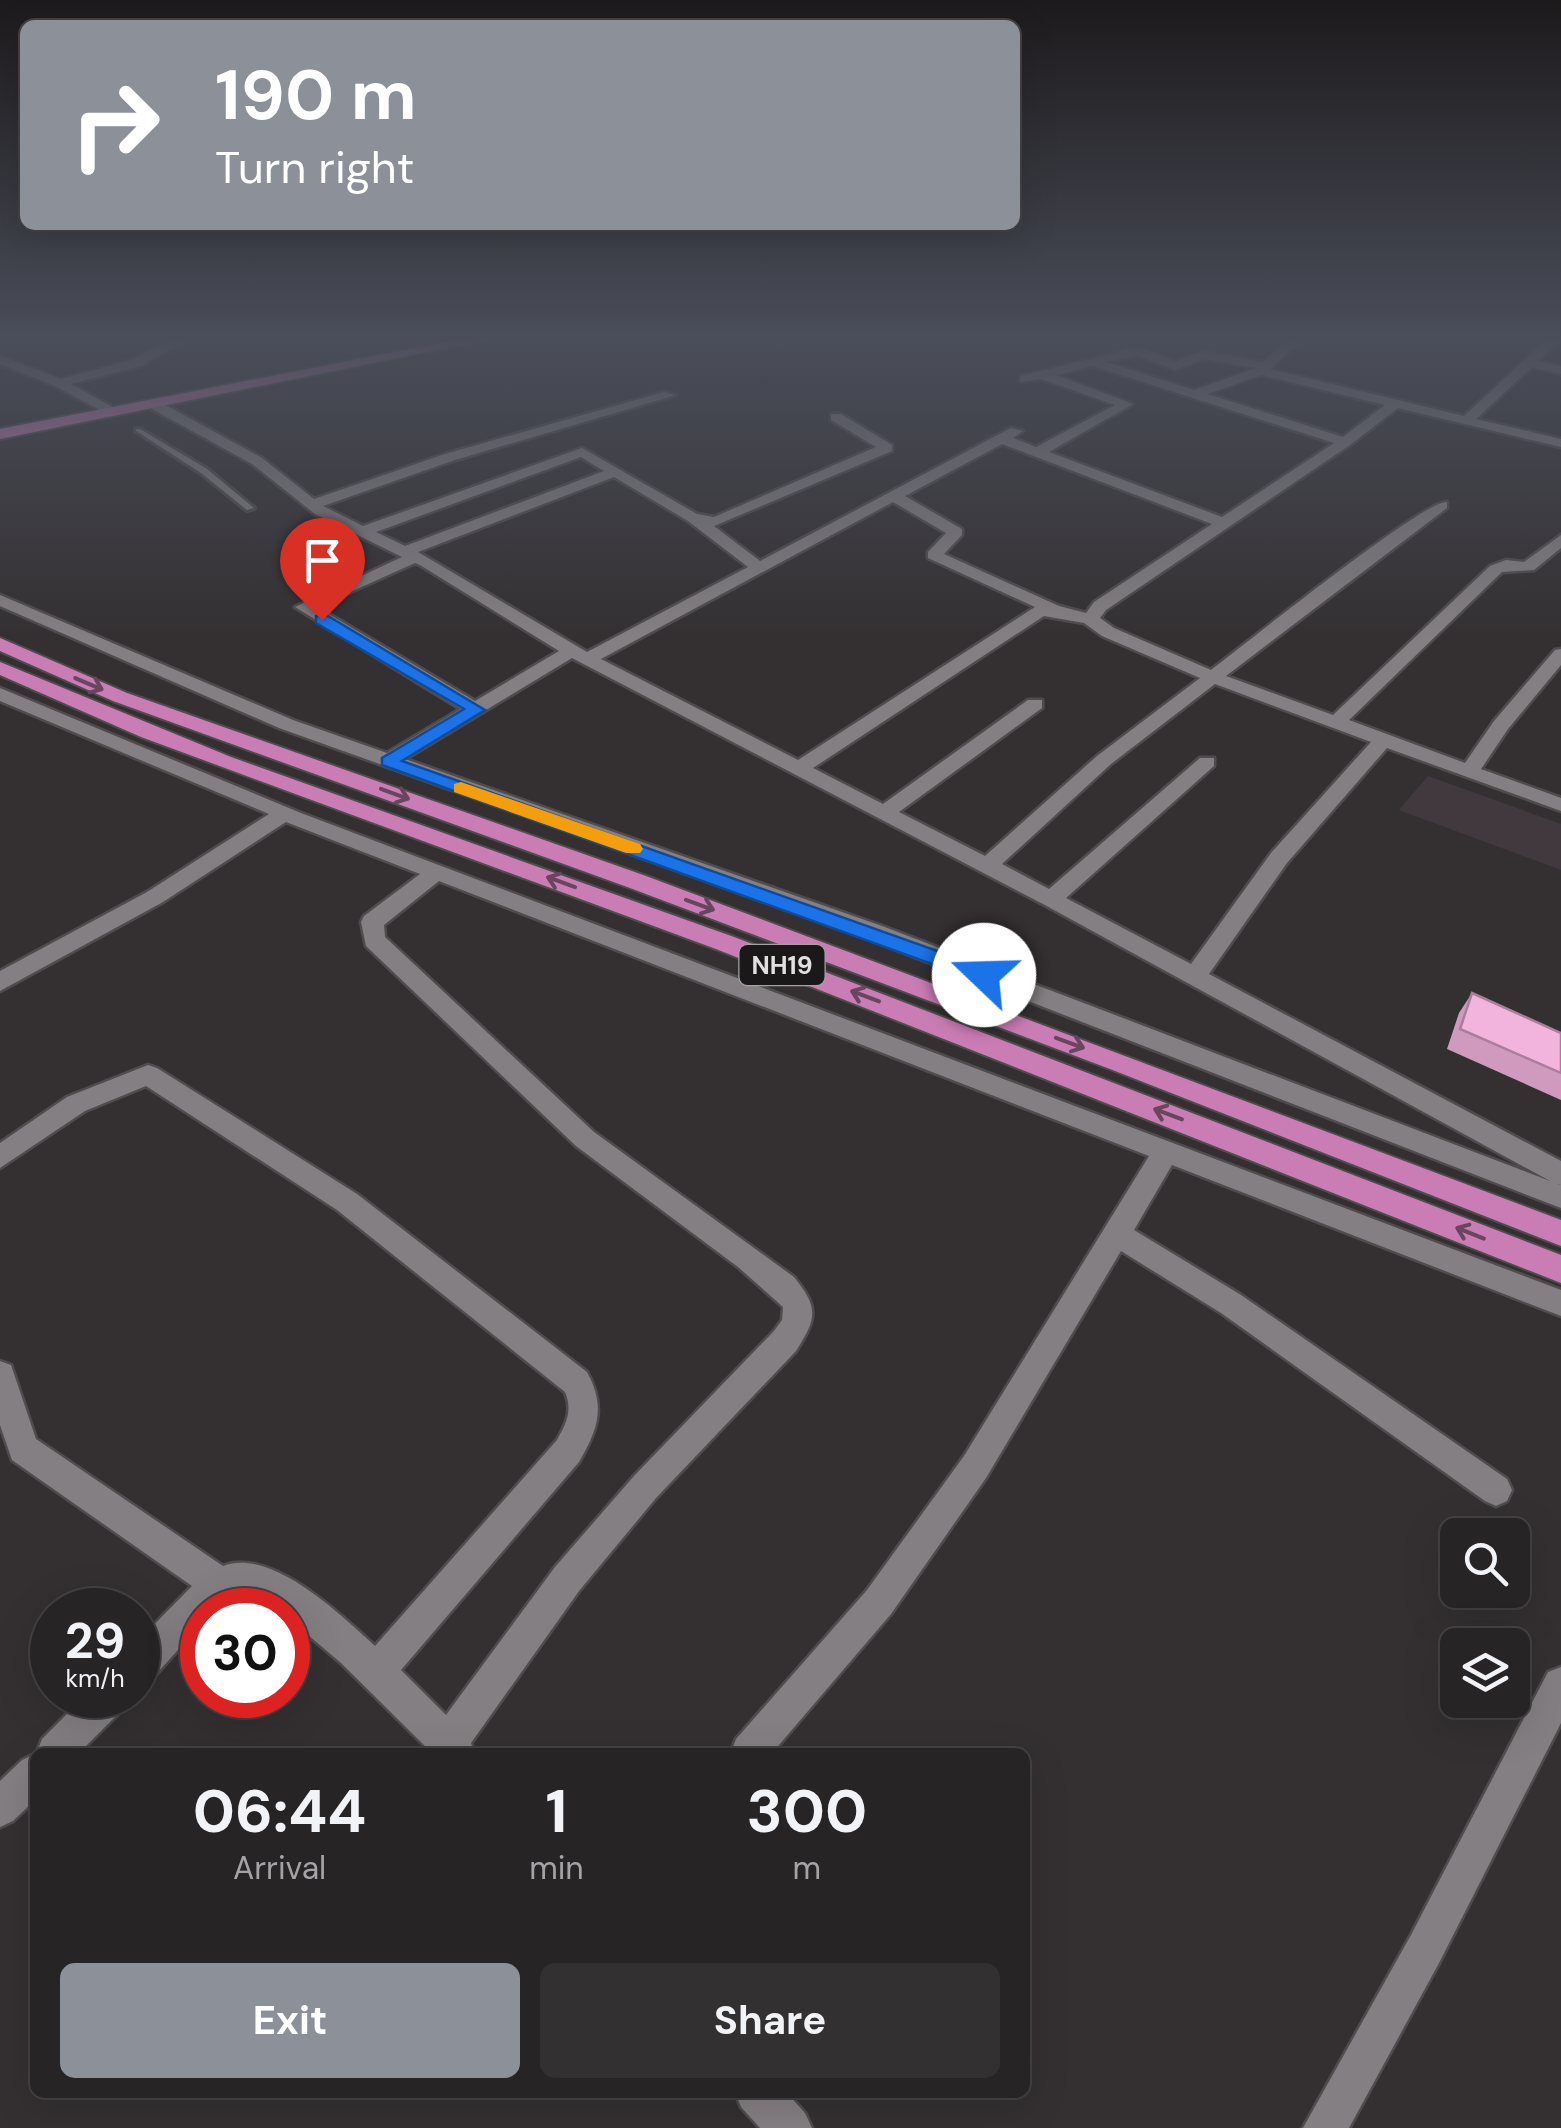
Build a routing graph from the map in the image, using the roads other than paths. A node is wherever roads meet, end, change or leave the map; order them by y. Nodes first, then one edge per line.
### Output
1 (153, 439) edge
2 (218, 439) edge
3 (515, 439) edge
4 (559, 439) edge
5 (873, 439) edge
6 (1001, 439) edge
7 (1016, 439) edge
8 (1061, 439) edge
9 (1337, 439) edge
10 (1349, 439) edge
11 (1345, 442) junction
12 (578, 452) junction
13 (1038, 452) junction
14 (617, 471) junction
15 (896, 497) junction
16 (1442, 504) dead end
17 (310, 505) junction
18 (250, 508) dead end
19 (693, 518) junction
20 (1222, 523) junction
21 (360, 532) junction
22 (1561, 540) edge
23 (409, 555) junction
24 (761, 570) junction
25 (0, 600) edge
26 (1052, 610) junction
27 (1090, 619) junction
28 (0, 644) edge
29 (1561, 654) edge
30 (580, 655) junction
31 (0, 668) edge
32 (1212, 677) junction
33 (0, 694) edge
34 (1035, 704) dead end
35 (476, 710) junction
36 (1334, 724) junction
37 (1382, 741) junction
38 (388, 762) junction
39 (1207, 762) dead end
40 (798, 769) junction
41 (1469, 772) junction
42 (1561, 805) edge
43 (287, 812) junction
44 (884, 813) junction
45 (987, 866) junction
46 (438, 872) junction
47 (1052, 899) junction
48 (1194, 978) junction
49 (0, 982) edge
50 (1166, 1152) junction
51 (0, 1157) edge
52 (1561, 1174) edge
53 (1561, 1197) edge
54 (1561, 1232) edge
55 (1119, 1235) junction
56 (1561, 1269) edge
57 (1561, 1303) edge
58 (0, 1376) edge
59 (1496, 1490) dead end
60 (221, 1586) junction
61 (160, 1646) edge
62 (376, 1672) junction
63 (1561, 1685) edge
64 (88, 1718) edge
65 (59, 1748) edge
66 (452, 1748) edge
67 (753, 1748) edge
68 (30, 1778) edge
69 (0, 1808) edge
70 (762, 2098) edge
71 (790, 2128) edge
72 (1325, 2128) edge

1 - 18 lane
2 - 17 street
3 - 17 street
4 - 12 street
5 - 19 street
6 - 15 street
7 - 13 street
8 - 13 street
9 - 11 street
10 - 11 street
11 - 20 street
12 - 14 street
12 - 21 street
13 - 20 street
14 - 19 street
14 - 23 street
15 - 24 street
15 - 26 street
16 - 32 street
17 - 21 street
19 - 24 street
20 - 27 street
21 - 23 street
22 - 36 street
23 - 30 street
23 - 35 street
24 - 30 street
25 - 38 street
26 - 27 street
26 - 40 street
27 - 32 street
28 -> 54 highway, NH19
29 - 41 street
30 - 35 street
30 - 40 street
56 -> 31 highway, NH19
32 - 36 street
32 - 45 street
33 - 43 street
34 - 44 street
35 - 38 street
36 - 37 street
37 - 41 street
37 - 48 street
38 - 53 street
39 - 47 street
40 - 44 street
41 - 42 street
43 - 46 street
43 - 49 street
44 - 45 street
45 - 47 street
46 - 50 street
46 - 66 street
47 - 48 street
48 - 52 street
50 - 55 street
50 - 57 street
51 - 62 street
55 - 59 street
55 - 67 street
58 - 60 street
60 - 61 street
60 - 62 street
62 - 66 street
63 - 72 street
64 - 65 street
68 - 69 street
70 - 71 street

